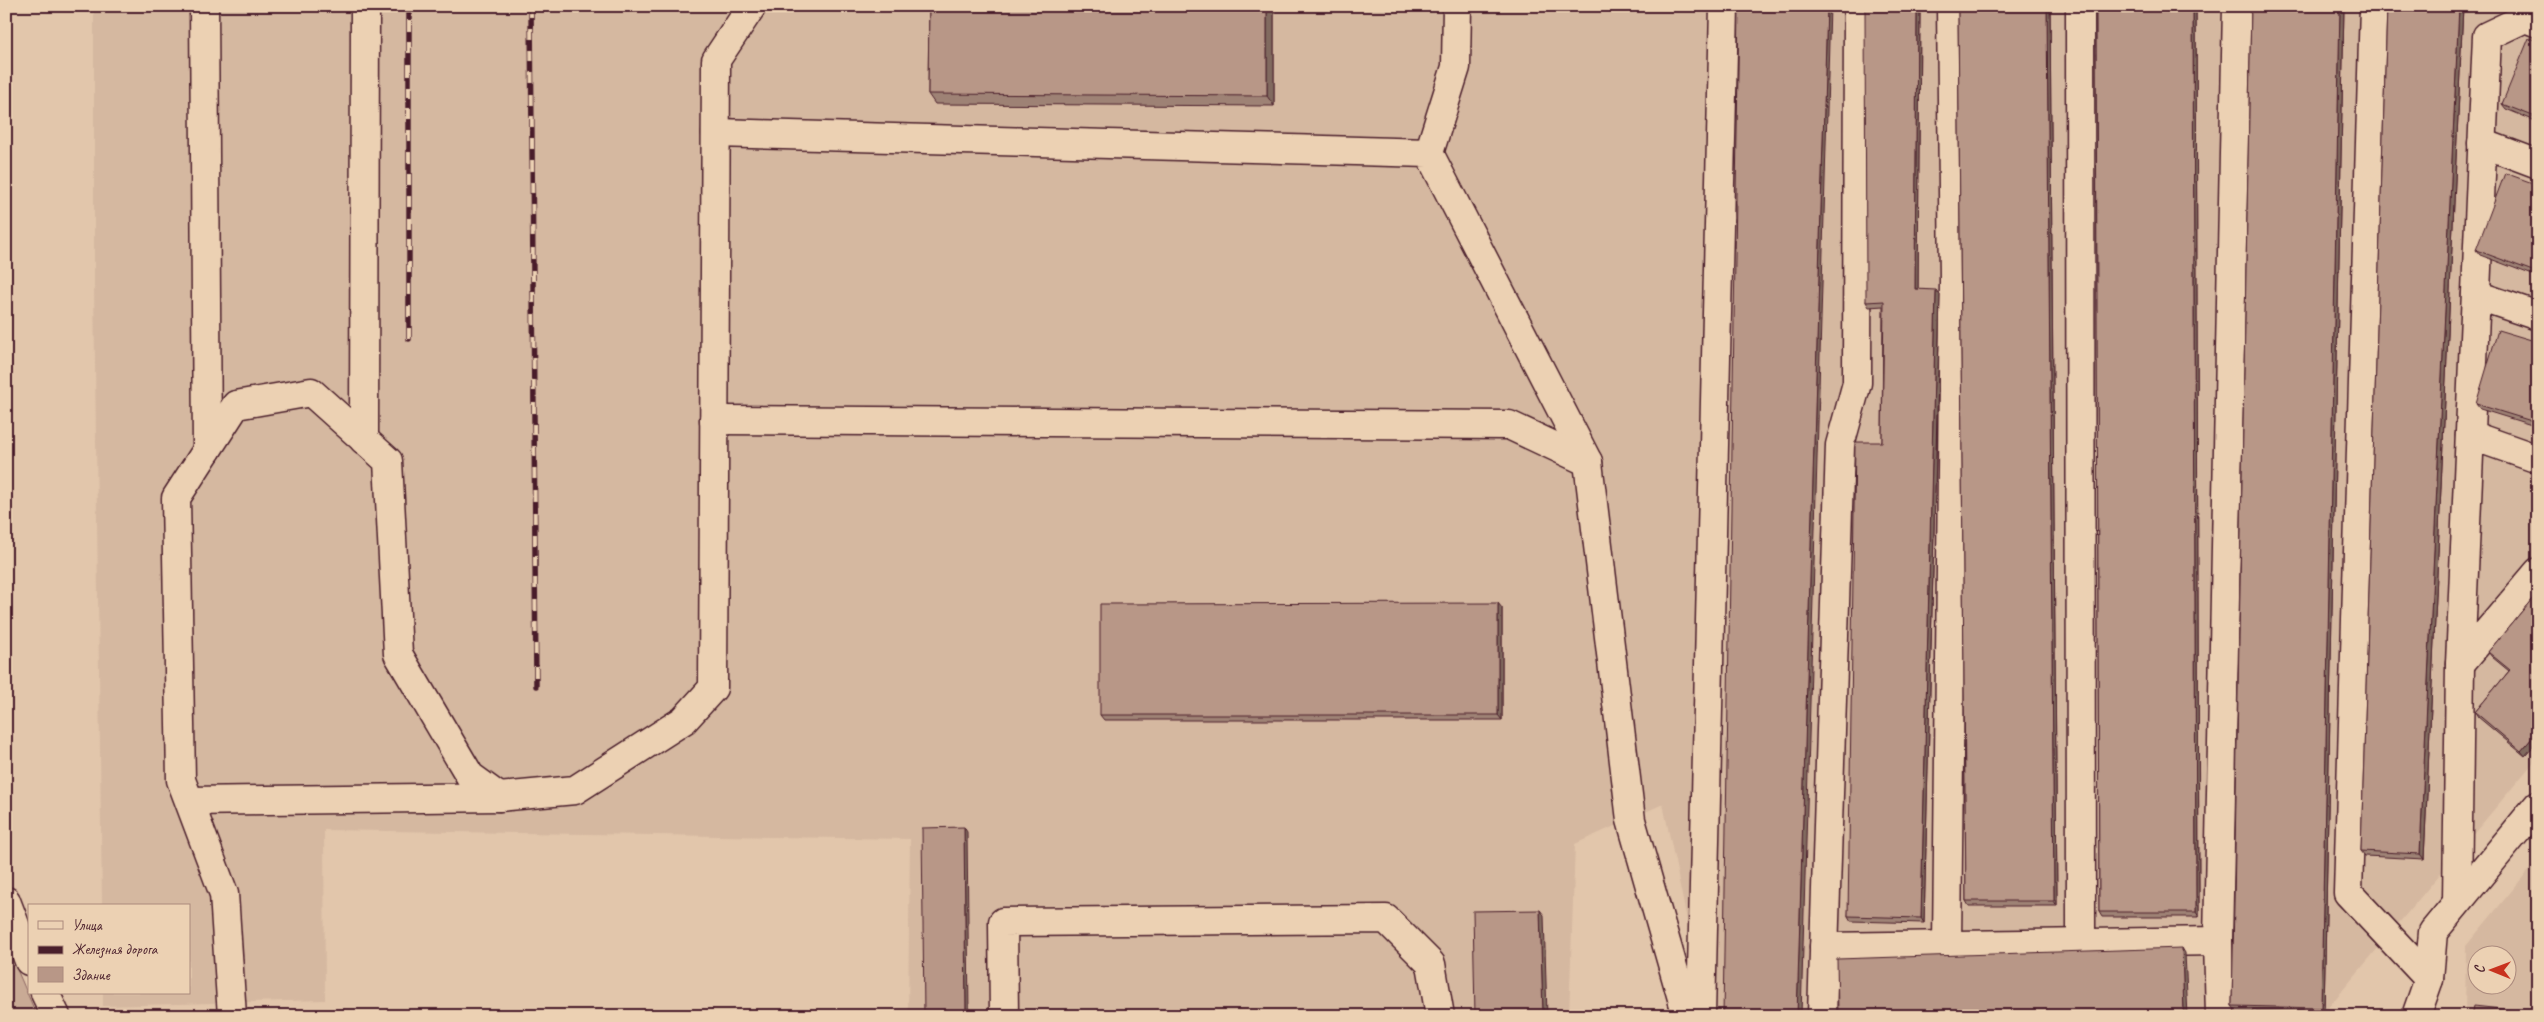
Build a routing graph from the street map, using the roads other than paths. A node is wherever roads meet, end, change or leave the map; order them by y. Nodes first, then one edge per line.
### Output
1 (204, 6) edge
2 (365, 6) edge
3 (752, 6) edge
4 (1458, 6) edge
5 (1724, 6) edge
6 (1858, 6) edge
7 (1951, 6) edge
8 (2080, 6) edge
9 (2237, 6) edge
10 (2374, 6) edge
11 (2538, 23) edge
12 (716, 134) junction
13 (2482, 143) junction
14 (1429, 153) junction
15 (2538, 164) edge
16 (2476, 294) junction
17 (2538, 316) edge
18 (714, 420) junction
19 (2470, 435) junction
20 (364, 440) junction
21 (207, 450) junction
22 (2538, 458) edge
23 (1588, 462) junction
24 (2538, 572) edge
25 (2460, 664) junction
26 (499, 797) junction
27 (189, 802) junction
28 (2538, 805) edge
29 (6, 901) edge
30 (2457, 902) junction
31 (2218, 941) junction
32 (2081, 943) junction
33 (1947, 945) junction
34 (1824, 947) junction
35 (28, 957) edge
36 (2429, 979) junction
37 (45, 994) edge
38 (56, 1016) edge
39 (232, 1016) edge
40 (1004, 1016) edge
41 (1440, 1016) edge
42 (1688, 1016) edge
43 (1701, 1016) edge
44 (1822, 1016) edge
45 (2220, 1016) edge
46 (2416, 1016) edge

1 - 21 street
2 - 20 street
3 - 12 street
4 - 14 street
5 - 43 street
6 - 34 street
7 - 33 street
8 - 32 street
9 - 31 street
10 - 36 street
11 - 13 street
12 - 14 street
12 - 18 street
13 - 15 street
13 - 16 street
14 - 23 street
16 - 17 street
16 - 19 street
18 - 23 street
18 - 26 street
19 - 22 street
19 - 25 street
20 - 21 street
20 - 26 street
21 - 27 street
23 - 42 street
24 - 25 street
25 - 30 street
26 - 27 street
27 - 39 street
28 - 30 street
29 - 35 street
30 - 36 street
31 - 32 street
31 - 45 street
32 - 33 street
33 - 34 street
34 - 44 street
36 - 46 street
37 - 38 street
40 - 41 street

